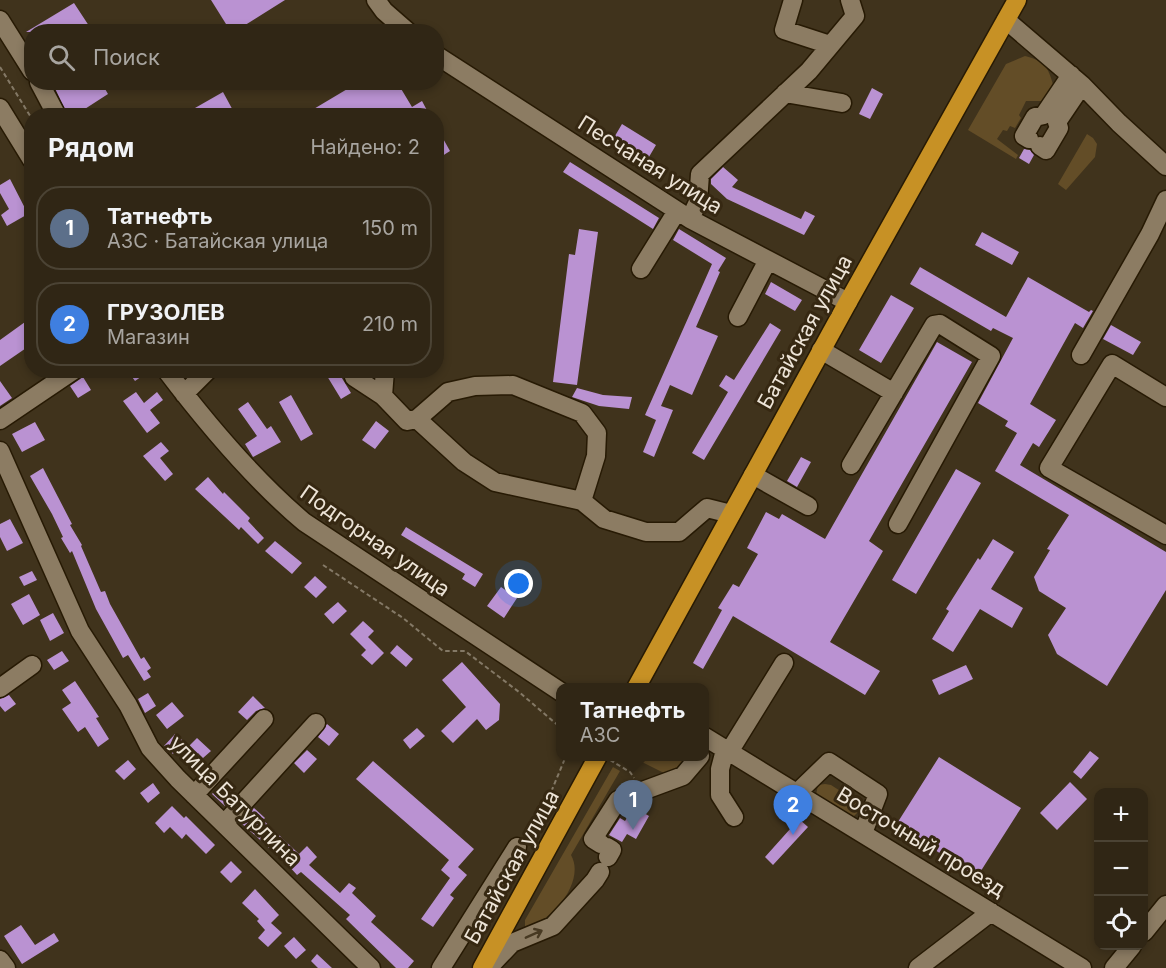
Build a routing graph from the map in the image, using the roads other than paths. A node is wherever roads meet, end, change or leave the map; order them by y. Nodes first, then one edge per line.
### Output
1 (376, 0) edge
2 (793, 0) edge
3 (850, 0) edge
4 (1015, 1) edge
5 (1006, 20) junction
6 (399, 24) edge
7 (3, 32) edge
8 (830, 45) junction
9 (24, 60) edge
10 (444, 61) edge
11 (1076, 80) junction
12 (43, 90) edge
13 (785, 93) junction
14 (842, 104) dead end
15 (0, 108) edge
16 (53, 108) edge
17 (1035, 143) dead end
18 (24, 148) edge
19 (1166, 166) edge
20 (1166, 200) edge
21 (683, 215) junction
22 (768, 260) junction
23 (641, 269) dead end
24 (848, 302) junction
25 (738, 317) dead end
26 (821, 350) junction
27 (1081, 355) dead end
28 (62, 378) edge
29 (172, 378) edge
30 (200, 378) edge
31 (356, 378) edge
32 (384, 378) edge
33 (894, 393) junction
34 (184, 394) junction
35 (383, 396) junction
36 (1166, 397) edge
37 (417, 419) junction
38 (0, 420) edge
39 (0, 451) edge
40 (851, 465) dead end
41 (753, 474) junction
42 (582, 501) junction
43 (808, 506) dead end
44 (731, 514) junction
45 (898, 524) dead end
46 (1166, 535) edge
47 (784, 663) dead end
48 (32, 665) dead end
49 (638, 683) edge
50 (0, 688) edge
51 (556, 689) edge
52 (264, 719) dead end
53 (316, 723) dead end
54 (715, 746) edge
55 (604, 761) edge
56 (696, 761) edge
57 (797, 793) junction
58 (194, 795) junction
59 (734, 817) dead end
60 (224, 824) junction
61 (863, 834) junction
62 (517, 847) road end
63 (1166, 905) edge
64 (991, 912) junction
65 (1148, 926) edge
66 (1128, 950) edge
67 (0, 960) edge
68 (6, 968) edge
69 (371, 968) edge
70 (441, 968) edge
71 (482, 968) edge
72 (488, 968) edge
73 (918, 968) edge
74 (1082, 968) edge
75 (1114, 968) edge

1 - 6 street
2 - 8 street
3 - 8 street
4 - 5 highway, Батайская улица
5 - 11 street
5 - 24 highway, Батайская улица
7 - 9 street
8 - 13 street
10 - 21 street, Песчаная улица
11 - 17 street
11 - 19 street
12 - 16 street
13 - 14 street
13 - 21 street
15 - 18 street
20 - 27 street
21 - 22 street, Песчаная улица
21 - 23 street
22 - 24 street, Песчаная улица
22 - 25 street
24 - 26 highway, Батайская улица
26 - 33 street
26 - 41 highway, Батайская улица
28 - 38 street
29 - 34 street, Подгорная улица
30 - 34 street
31 - 35 street
32 - 35 street
33 - 40 street
33 - 45 street
34 - 51 street, Подгорная улица
35 - 37 street
36 - 46 street
37 - 42 street
37 - 42 street
39 - 58 street, улица Батурлина
41 - 43 street
41 - 44 highway, Батайская улица
42 - 44 street
44 - 49 highway, Батайская улица
47 - 54 street
48 - 50 street
52 - 58 street
53 - 60 street
54 - 57 street, Восточный проезд
54 - 59 street
55 - 71 highway, Батайская улица
72 -> 56 street
57 - 61 street, Восточный проезд
57 - 61 street
58 - 60 street, улица Батурлина
60 - 69 street, улица Батурлина
61 - 64 street, Восточный проезд
62 - 70 street
63 - 65 street
64 - 73 street
64 - 74 street, Восточный проезд
66 - 75 street
67 - 68 street

